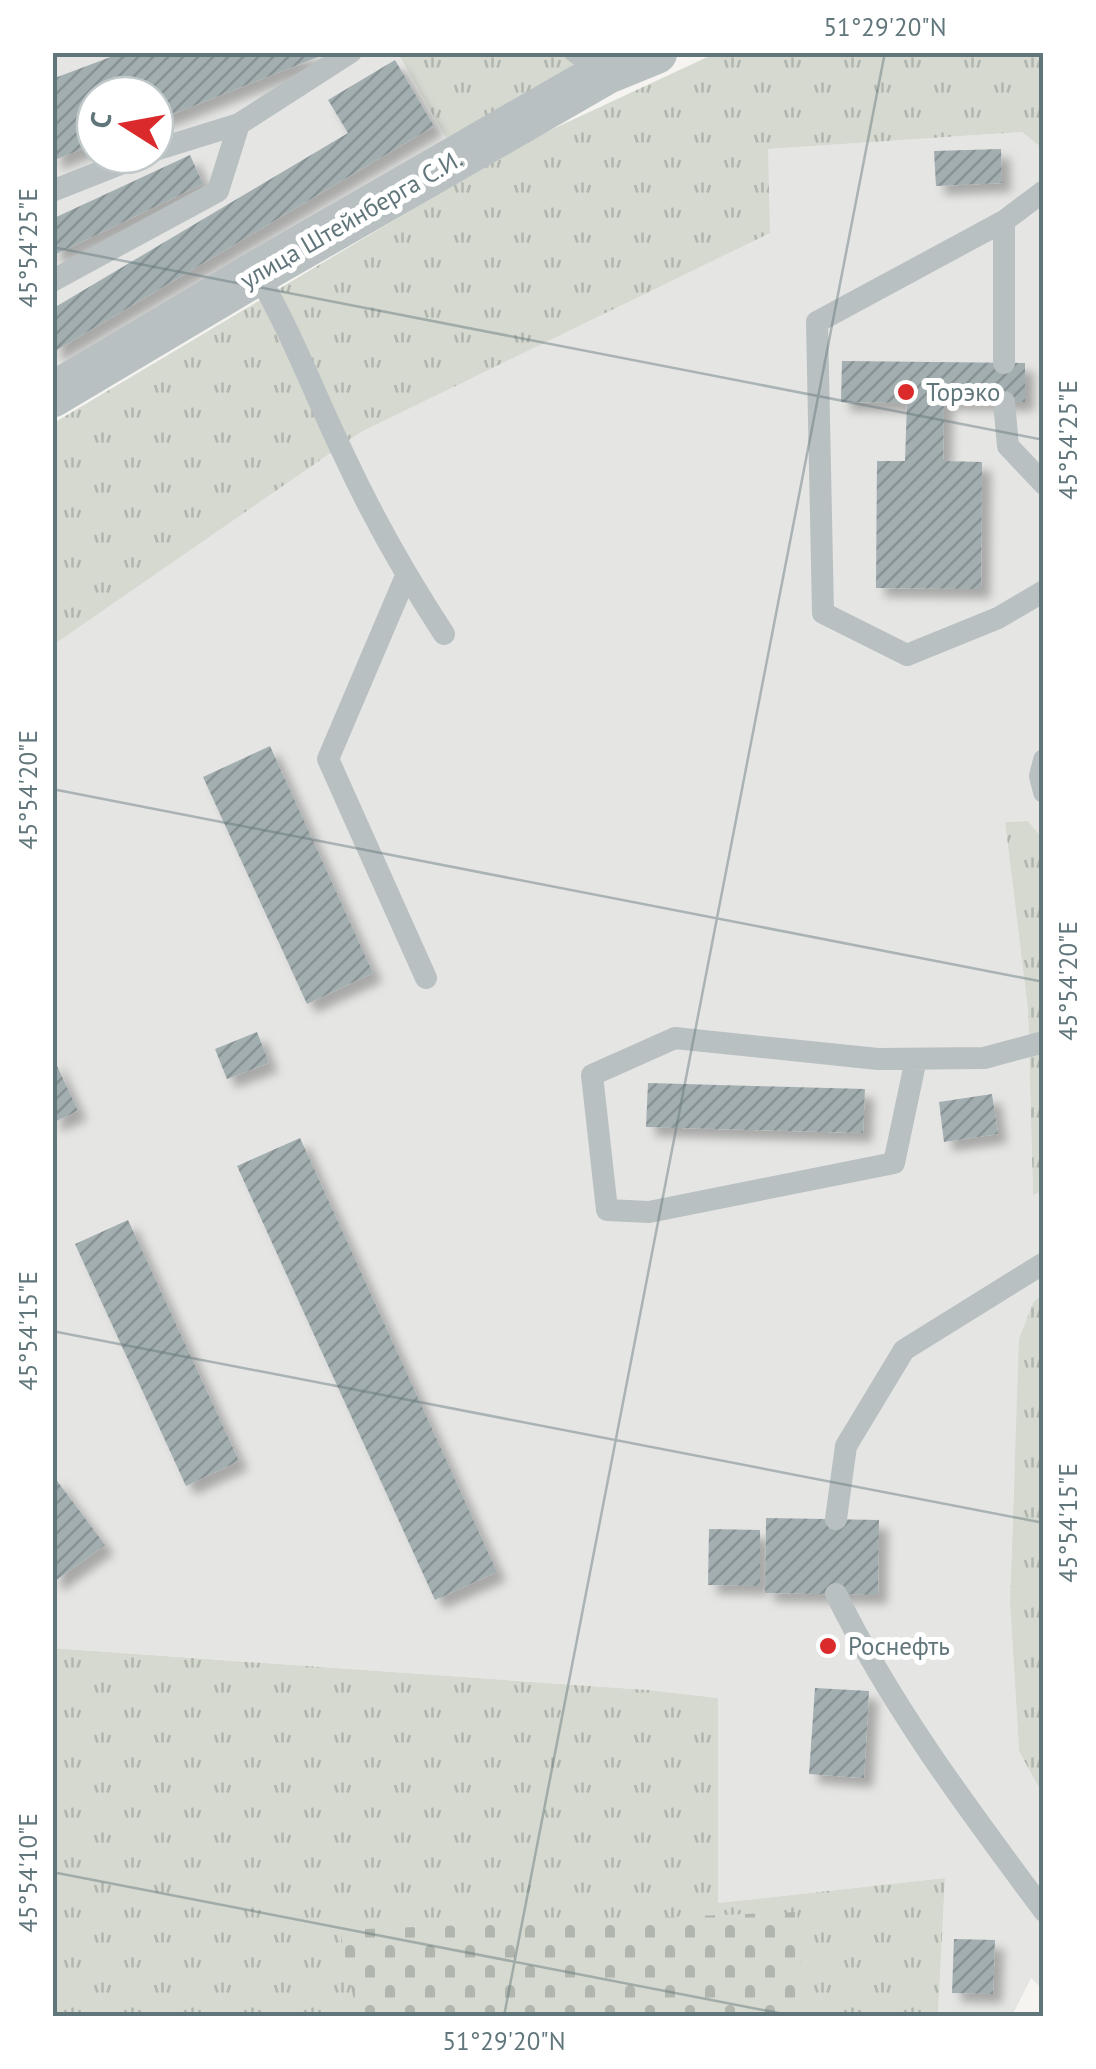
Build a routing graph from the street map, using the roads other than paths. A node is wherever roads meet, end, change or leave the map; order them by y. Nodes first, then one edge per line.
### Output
1 (351, 52) edge
2 (655, 52) edge
3 (590, 62) edge
4 (238, 124) junction
5 (175, 144) edge
6 (91, 175) edge
7 (52, 190) edge
8 (1044, 191) edge
9 (1004, 221) junction
10 (257, 273) junction
11 (52, 280) edge
12 (1004, 363) dead end
13 (52, 396) edge
14 (1004, 402) dead end
15 (1044, 484) edge
16 (406, 576) junction
17 (1044, 591) edge
18 (444, 634) dead end
19 (1044, 760) edge
20 (1044, 792) edge
21 (426, 978) dead end
22 (1044, 1042) edge
23 (916, 1059) junction
24 (1044, 1263) edge
25 (836, 1519) dead end
26 (836, 1594) dead end
27 (1044, 1911) edge

1 - 4 lane
2 - 3 street, улица Штейнберга С.И.
3 - 10 street, улица Штейнберга С.И.
4 - 5 lane
4 - 11 lane
6 - 7 lane
8 - 9 lane
9 - 12 lane
9 - 17 lane
10 - 13 street, улица Штейнберга С.И.
10 - 16 lane
14 - 15 lane
16 - 18 lane
16 - 21 lane
19 - 20 lane
22 - 23 lane
23 - 23 lane
24 - 25 lane
26 - 27 lane

